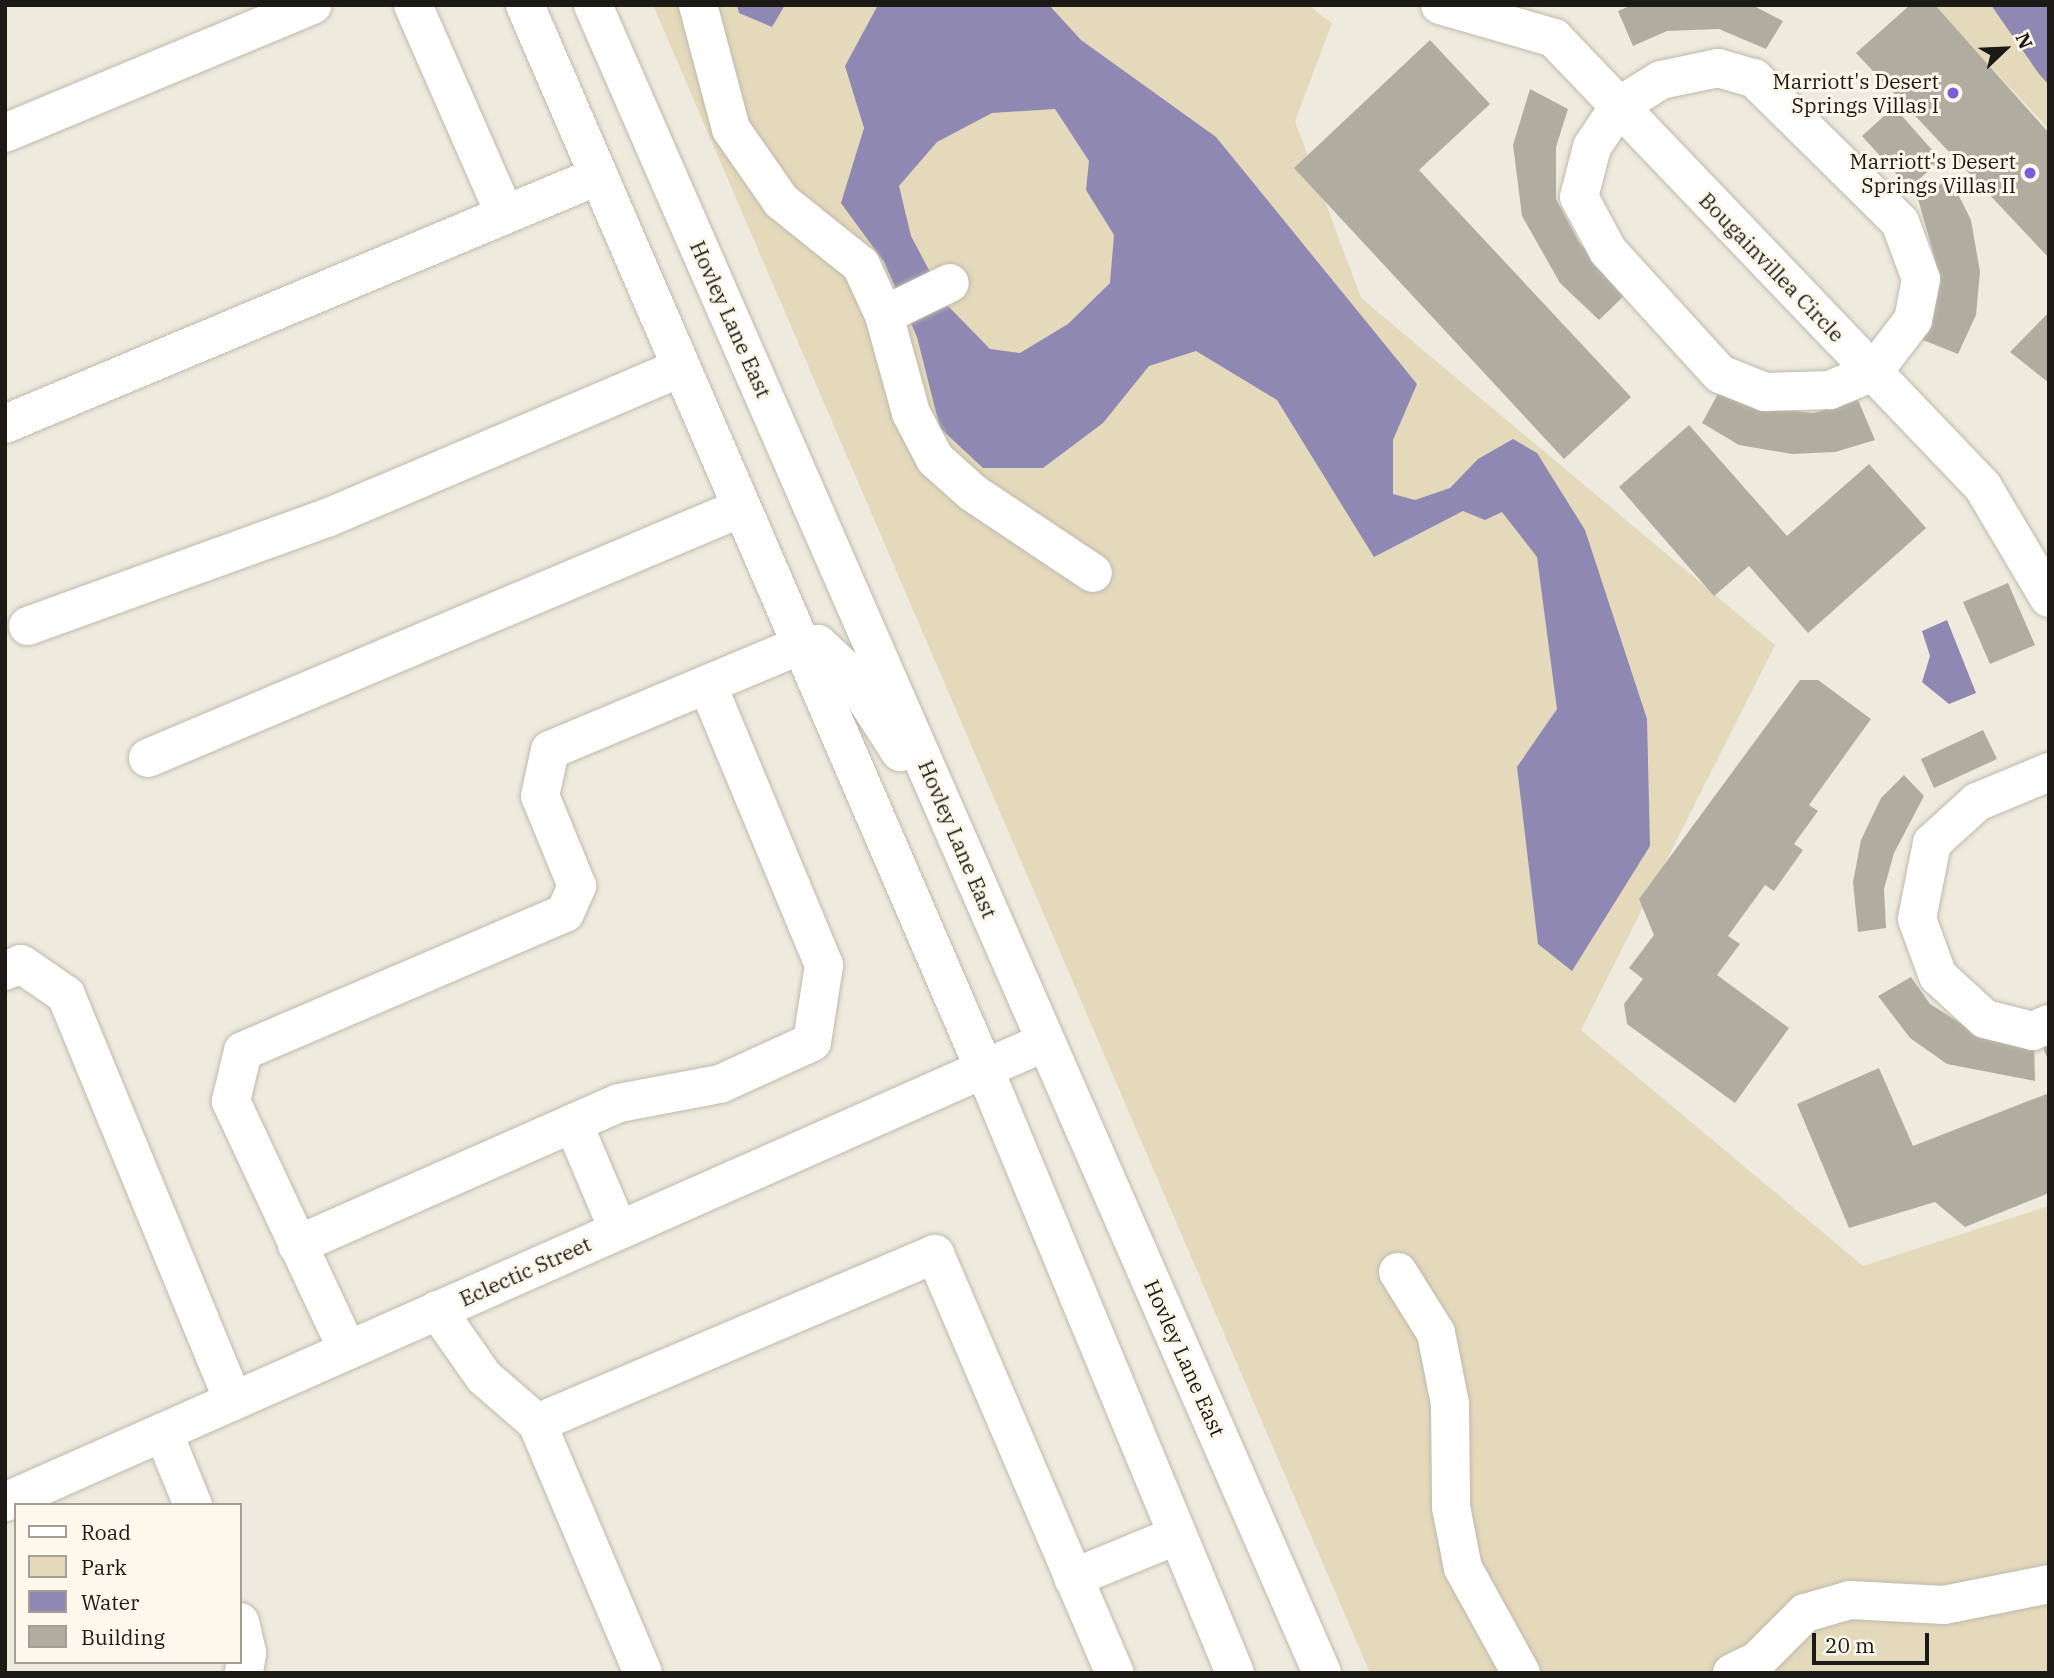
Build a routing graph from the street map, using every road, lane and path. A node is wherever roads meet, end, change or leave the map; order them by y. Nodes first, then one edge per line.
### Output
1 (312, 5) edge
2 (412, 5) edge
3 (525, 5) edge
4 (698, 5) edge
5 (1440, 5) edge
6 (595, 15) edge
7 (1619, 106) junction
8 (5, 133) edge
9 (598, 176) junction
10 (505, 215) junction
11 (950, 283) dead end
12 (884, 315) junction
13 (681, 368) junction
14 (1873, 372) junction
15 (5, 424) edge
16 (741, 508) junction
17 (1093, 573) dead end
18 (2049, 598) edge
19 (28, 626) dead end
20 (801, 645) junction
21 (707, 684) junction
22 (148, 758) dead end
23 (2049, 772) edge
24 (953, 825) junction
25 (5, 971) edge
26 (2049, 1024) edge
27 (1045, 1041) junction
28 (983, 1066) junction
29 (573, 1123) junction
30 (618, 1229) junction
31 (297, 1245) junction
32 (1398, 1272) dead end
33 (437, 1310) junction
34 (347, 1349) junction
35 (233, 1400) junction
36 (537, 1423) junction
37 (163, 1432) junction
38 (5, 1502) edge
39 (192, 1503) edge
40 (1178, 1535) junction
41 (1073, 1578) junction
42 (2049, 1584) edge
43 (242, 1631) edge
44 (244, 1673) edge
45 (643, 1673) edge
46 (1115, 1673) edge
47 (1235, 1673) edge
48 (1322, 1673) edge
49 (1521, 1673) edge
50 (1732, 1673) edge

1 - 8 street
2 - 10 street
3 - 9 street
4 - 12 street
5 - 7 street, Bougainvillea Circle
6 - 24 street, Hovley Lane East
7 - 14 street, Bougainvillea Circle
7 - 14 street
7 - 14 street
9 - 10 street
9 - 13 street
10 - 15 street
11 - 12 street
12 - 17 street
13 - 16 street
13 - 19 street
14 - 18 street, Bougainvillea Circle
16 - 20 street
16 - 22 street
20 - 21 street
20 - 24 street
20 - 28 street
21 - 29 street
21 - 31 street
23 - 26 street
24 - 27 street, Hovley Lane East
25 - 35 street
27 - 28 street, Eclectic Street
27 - 48 street, Hovley Lane East
28 - 30 street, Eclectic Street
28 - 40 street
29 - 30 street
29 - 31 street
30 - 33 street, Eclectic Street
31 - 34 street
32 - 49 street
33 - 34 street, Eclectic Street
33 - 36 street
34 - 35 street, Eclectic Street
35 - 37 street, Eclectic Street
36 - 41 street
36 - 45 street
37 - 38 street, Eclectic Street
37 - 39 street
40 - 41 street
40 - 47 street
41 - 46 street
42 - 50 street
43 - 44 street

